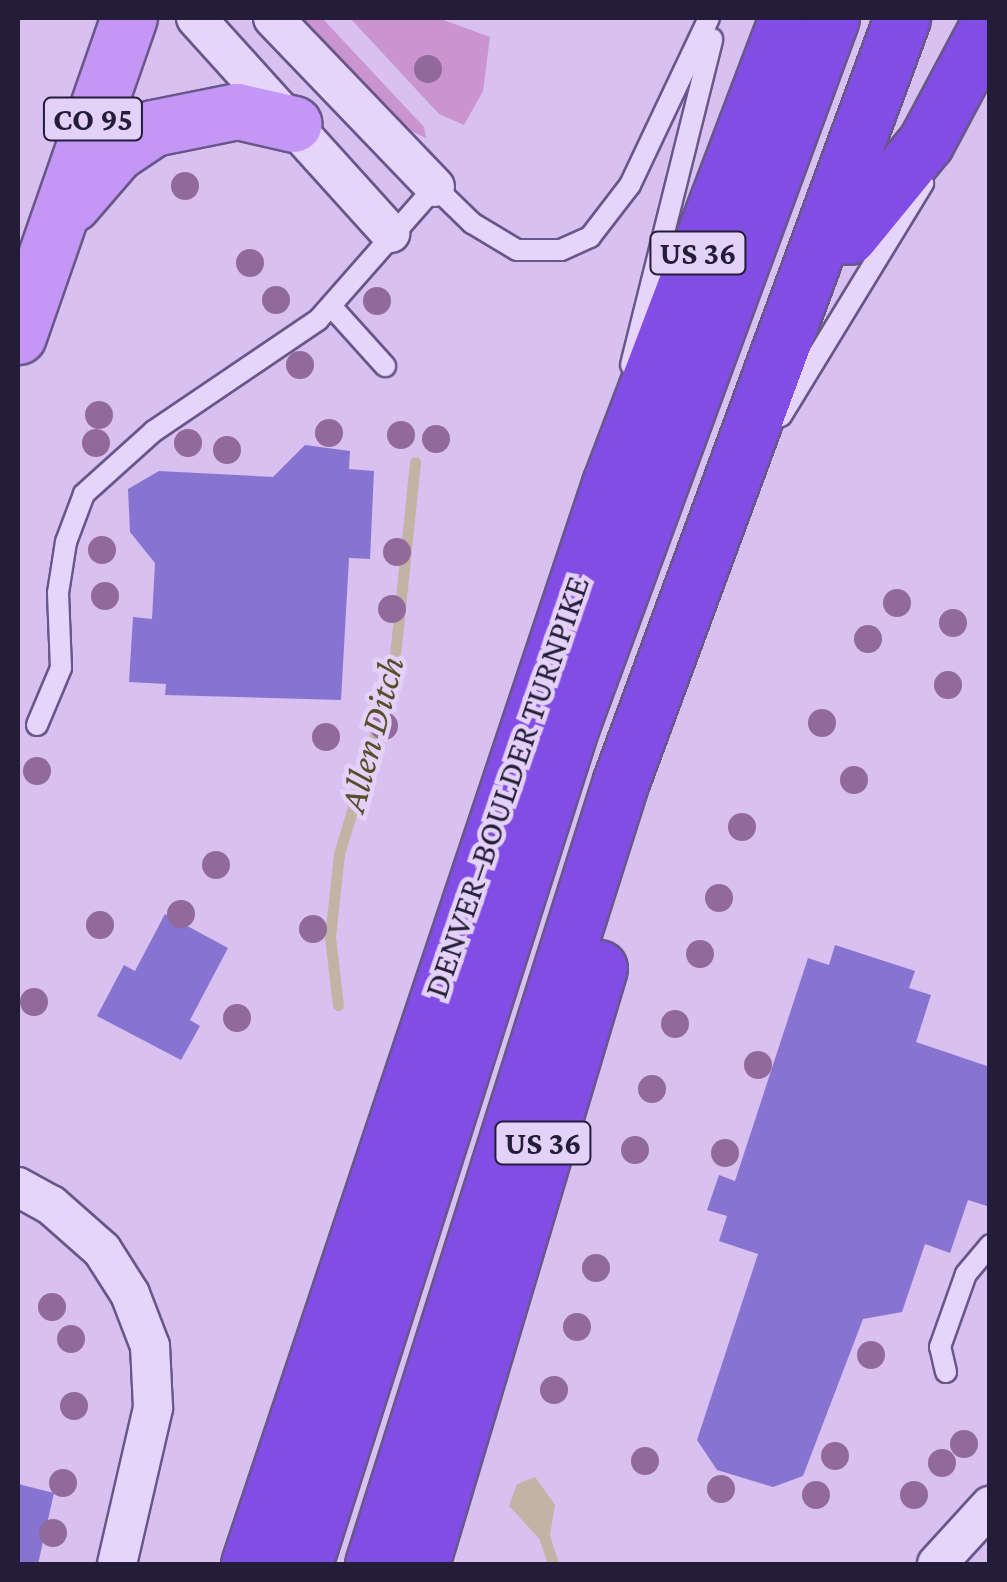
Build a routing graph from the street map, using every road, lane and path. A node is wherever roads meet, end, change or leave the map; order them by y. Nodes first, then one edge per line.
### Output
1 (129, 18) edge
2 (196, 18) edge
3 (273, 18) edge
4 (709, 18) edge
5 (718, 18) edge
6 (902, 18) edge
7 (938, 18) edge
8 (797, 19) edge
9 (990, 22) edge
10 (979, 93) dead end
11 (294, 124) junction
12 (434, 188) junction
13 (56, 221) junction
14 (390, 232) junction
15 (848, 236) junction
16 (331, 306) junction
17 (18, 336) edge
18 (385, 366) dead end
19 (781, 416) junction
20 (610, 484) junction
21 (37, 726) dead end
22 (18, 1187) edge
23 (990, 1245) edge
24 (946, 1372) dead end
25 (990, 1506) edge
26 (117, 1564) edge
27 (249, 1564) edge
28 (304, 1564) edge
29 (372, 1564) edge
30 (422, 1564) edge
31 (936, 1564) edge

1 - 13 main road, CO 95
2 - 11 street
3 - 12 street
4 - 12 lane
5 - 20 lane
6 - 29 highway
7 - 15 highway, US 36
8 - 20 highway, DENVER–BOULDER TURNPIKE / US 36
8 - 28 highway
9 - 15 highway
10 - 19 lane
11 - 13 main road
11 - 14 street
12 - 14 lane
13 - 17 main road, CO 95
14 - 16 lane
15 - 19 highway, US 36
16 - 18 lane
16 - 21 lane
19 - 30 highway, US 36
20 - 27 highway, DENVER–BOULDER TURNPIKE / US 36
22 - 26 street
23 - 24 lane
25 - 31 street

